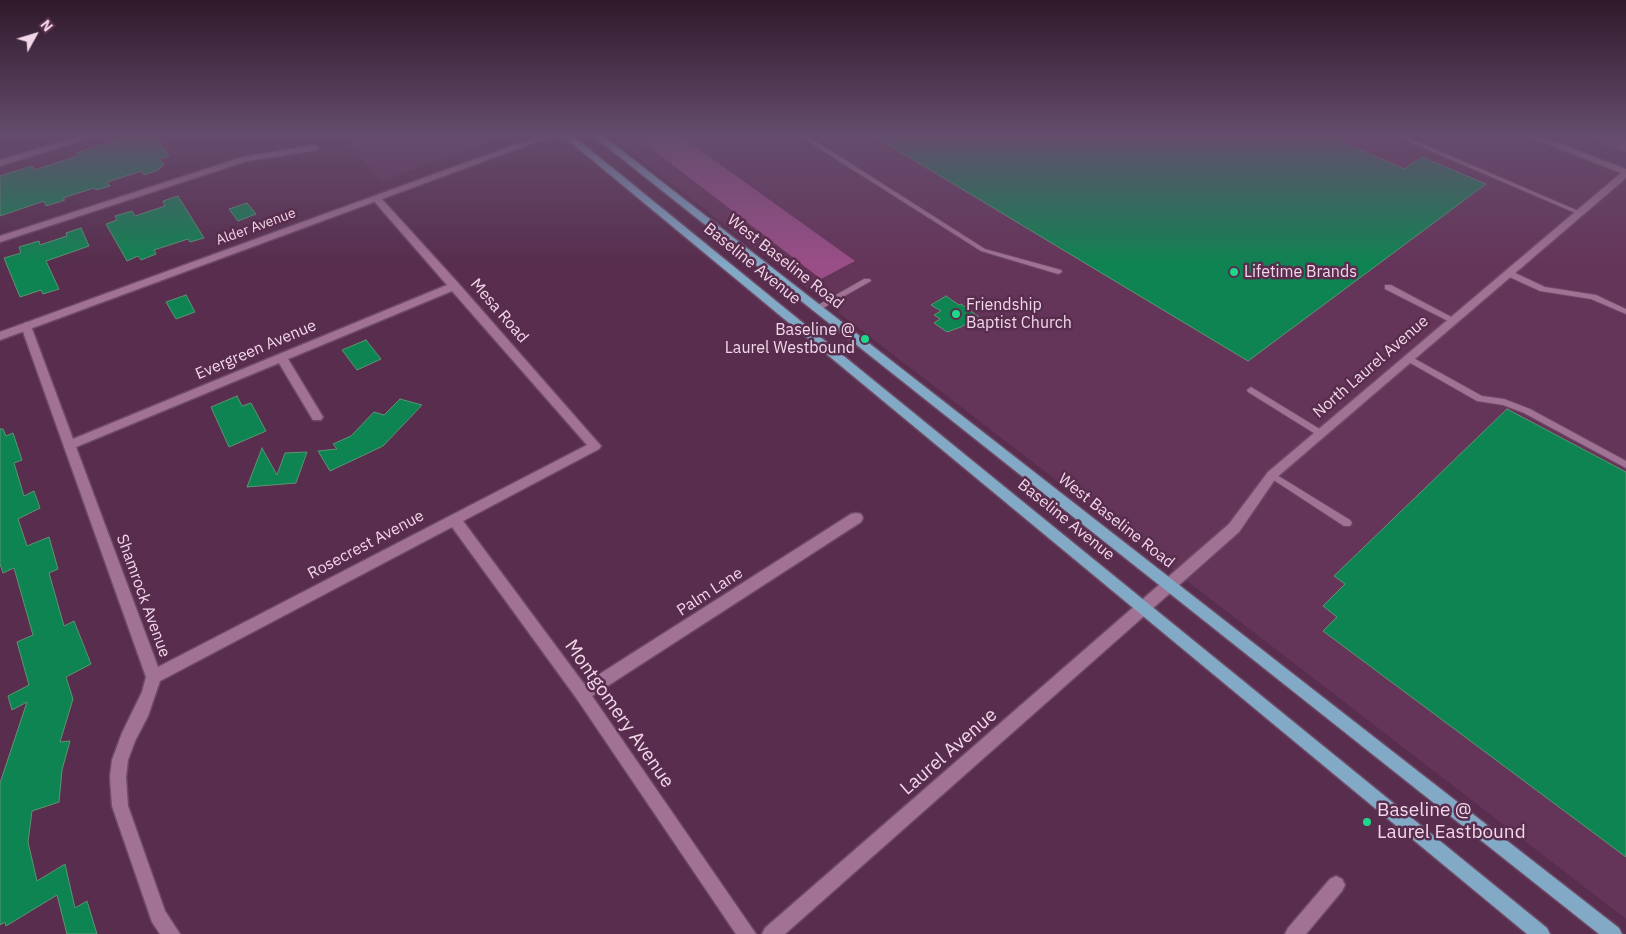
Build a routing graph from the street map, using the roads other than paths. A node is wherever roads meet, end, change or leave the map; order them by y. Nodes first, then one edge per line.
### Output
1 (186, 179) edge
2 (432, 179) edge
3 (620, 179) edge
4 (651, 179) edge
5 (870, 179) edge
6 (1499, 179) edge
7 (1619, 179) edge
8 (377, 199) junction
9 (1580, 213) junction
10 (0, 239) edge
11 (1058, 272) dead end
12 (1508, 273) junction
13 (867, 281) dead end
14 (455, 286) junction
15 (1388, 287) dead end
16 (815, 309) junction
17 (1626, 312) edge
18 (1453, 320) junction
19 (26, 326) junction
20 (0, 336) edge
21 (281, 357) junction
22 (1408, 358) junction
23 (1251, 390) dead end
24 (317, 417) dead end
25 (1320, 433) junction
26 (70, 445) junction
27 (595, 446) joint
28 (1626, 465) edge
29 (1272, 475) junction
30 (856, 518) dead end
31 (454, 519) junction
32 (1347, 523) dead end
33 (1168, 586) junction
34 (1148, 604) junction
35 (154, 676) junction
36 (582, 694) junction
37 (1336, 885) dead end
38 (171, 934) edge
39 (747, 934) edge
40 (770, 934) edge
41 (1294, 934) edge
42 (1542, 934) edge
43 (1613, 934) edge

1 - 10 street
2 - 8 street, Alder Avenue
3 - 34 main road, Baseline Avenue
4 - 16 main road, West Baseline Road
5 - 11 lane
6 - 9 lane
7 - 9 street, North Laurel Avenue
8 - 14 street, Mesa Road
8 - 19 street, Alder Avenue
9 - 12 street, North Laurel Avenue
12 - 17 lane
12 - 18 street, North Laurel Avenue
13 - 16 lane
14 - 21 street, Evergreen Avenue
14 - 27 street, Mesa Road
15 - 18 lane
16 - 33 main road, West Baseline Road
18 - 22 street, North Laurel Avenue
19 - 20 street, Alder Avenue
19 - 26 street, Shamrock Avenue
21 - 24 street
21 - 26 street, Evergreen Avenue
22 - 25 street, North Laurel Avenue
22 - 28 lane
23 - 25 lane
25 - 29 street, North Laurel Avenue
26 - 35 street, Shamrock Avenue
27 - 31 street, Rosecrest Avenue
29 - 32 lane
29 - 33 street, North Laurel Avenue
30 - 36 street, Palm Lane
31 - 35 street, Rosecrest Avenue
31 - 36 street, Montgomery Avenue
33 - 34 street, North Laurel Avenue
33 - 43 main road, West Baseline Road
34 - 40 street, Laurel Avenue
34 - 42 main road, Baseline Avenue
35 - 38 street, Shamrock Avenue
36 - 39 street, Montgomery Avenue
37 - 41 street

